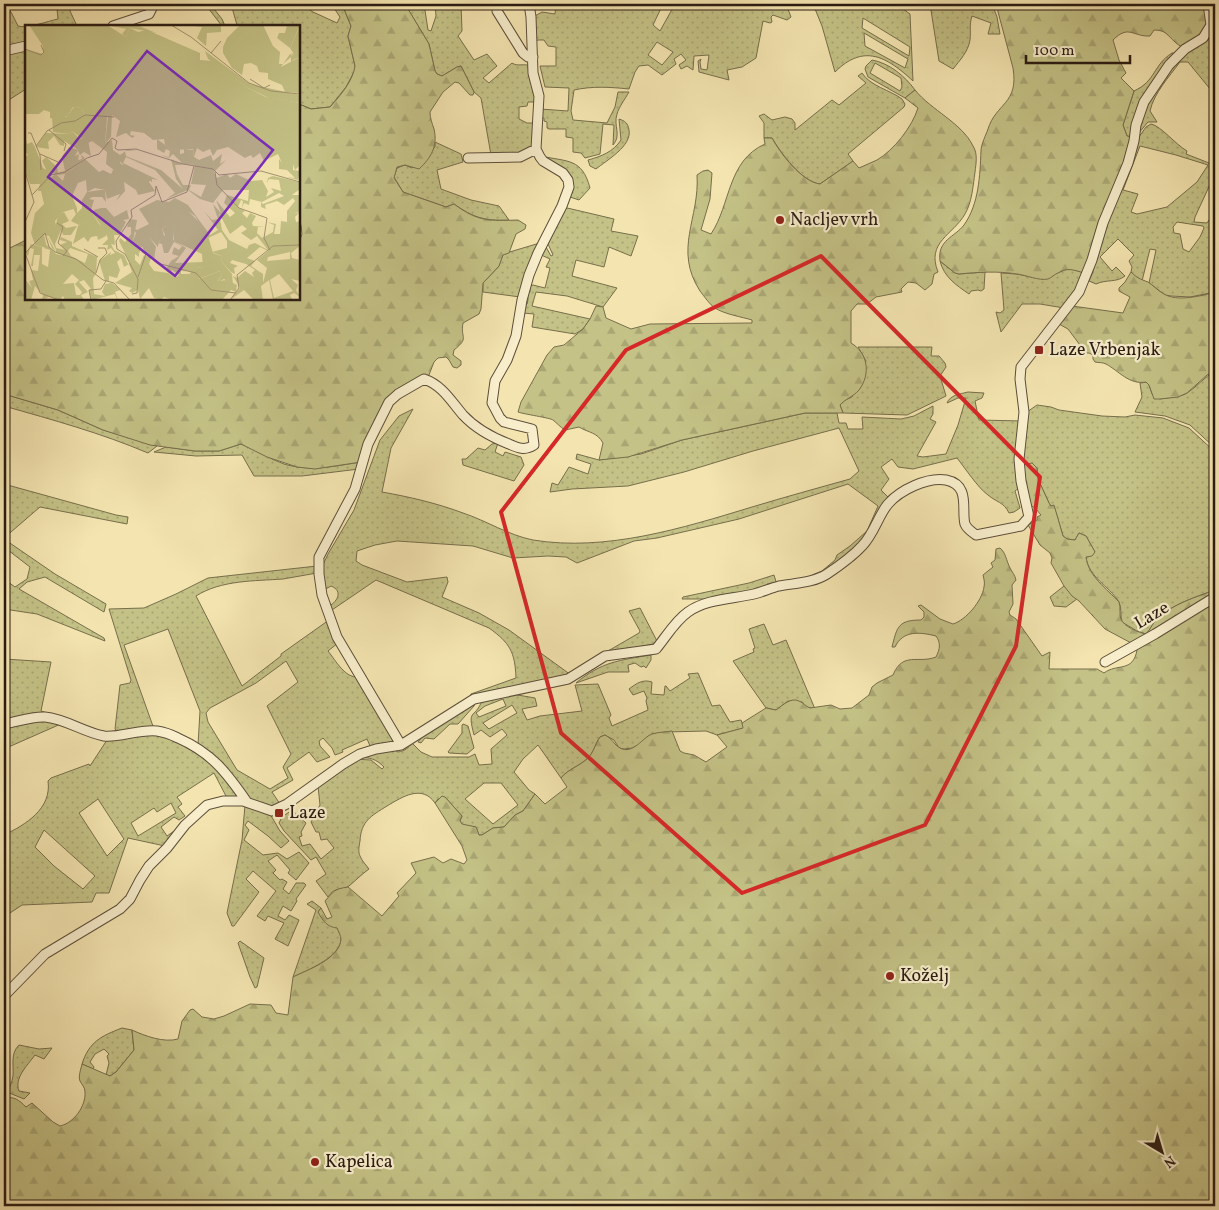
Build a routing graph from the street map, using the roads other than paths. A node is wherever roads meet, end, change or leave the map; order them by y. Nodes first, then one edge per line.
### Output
1 (154, 4) edge
2 (529, 4) edge
3 (1208, 4) edge
4 (497, 10) dead end
5 (116, 25) edge
6 (25, 46) edge
7 (4, 51) edge
8 (533, 57) junction
9 (536, 148) junction
10 (468, 158) dead end
11 (1215, 597) edge
12 (1105, 662) dead end
13 (4, 724) edge
14 (401, 745) junction
15 (247, 802) junction
16 (4, 996) edge

1 - 5 street
2 - 8 street
3 - 14 street
4 - 8 street
6 - 7 street
8 - 9 street
9 - 10 street
9 - 14 street
11 - 12 street, Laze
13 - 15 street
14 - 15 street
15 - 16 street

